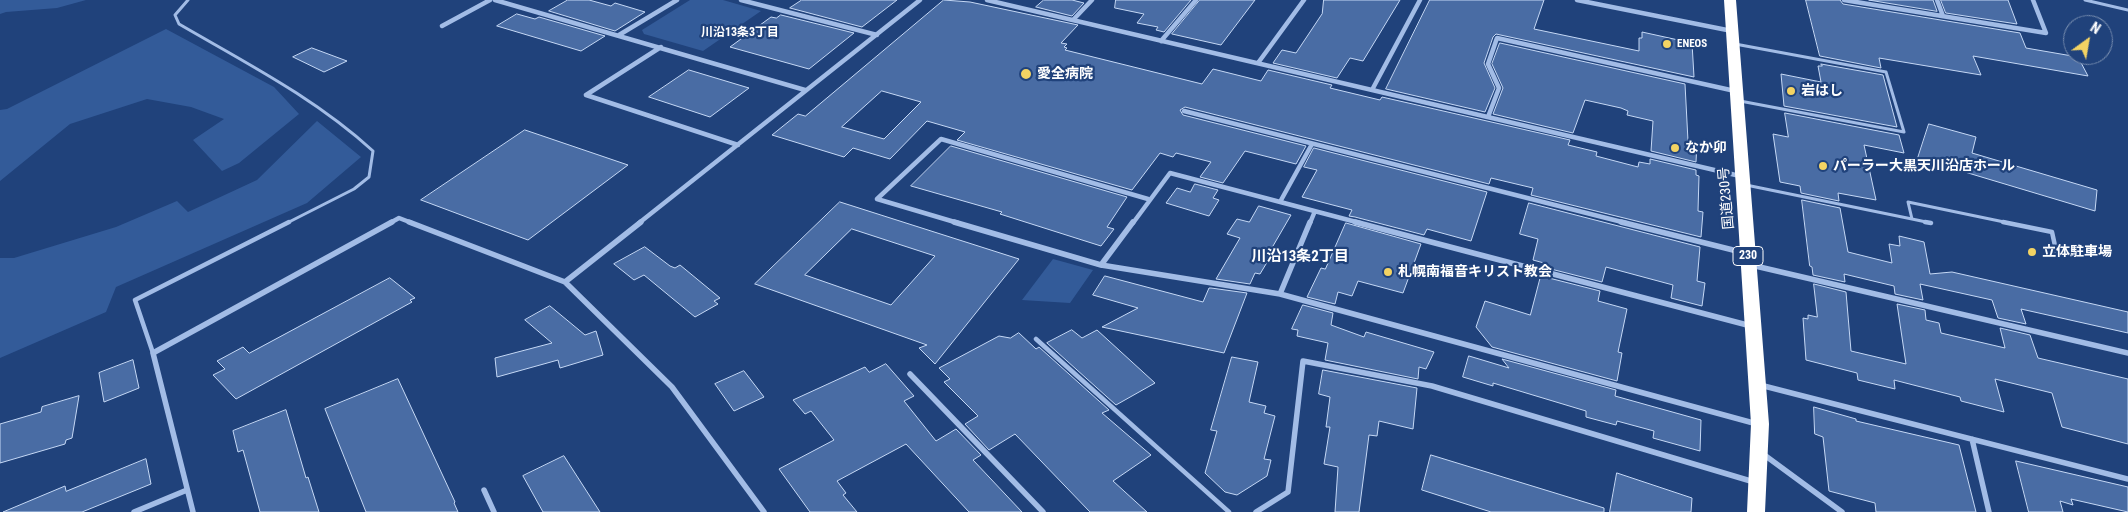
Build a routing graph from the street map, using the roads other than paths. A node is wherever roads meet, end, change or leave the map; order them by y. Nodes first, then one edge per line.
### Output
1 (188, 0) edge
2 (490, 0) edge
3 (495, 0) edge
4 (677, 0) edge
5 (741, 0) edge
6 (920, 0) edge
7 (991, 0) edge
8 (1092, 0) edge
9 (1196, 0) edge
10 (1304, 0) edge
11 (1420, 0) edge
12 (1577, 0) edge
13 (1730, 0) edge
14 (1845, 0) edge
15 (1936, 0) edge
16 (2033, 0) edge
17 (2085, 0) edge
18 (2128, 10) edge
19 (1943, 16) junction
20 (1072, 20) junction
21 (442, 26) dead end
22 (619, 35) junction
23 (877, 35) junction
24 (1732, 37) junction
25 (1161, 41) junction
26 (661, 47) junction
27 (1258, 63) junction
28 (805, 90) junction
29 (1372, 90) junction
30 (1736, 95) junction
31 (1184, 111) dead end
32 (1488, 117) junction
33 (1312, 144) junction
34 (738, 145) junction
35 (1741, 180) junction
36 (1148, 200) junction
37 (1280, 202) junction
38 (1315, 211) junction
39 (1912, 219) junction
40 (1931, 223) dead end
41 (2057, 255) dead end
42 (1748, 259) junction
43 (1101, 265) junction
44 (565, 282) junction
45 (1280, 294) junction
46 (1754, 327) junction
47 (1036, 340) dead end
48 (152, 353) junction
49 (2128, 353) edge
50 (910, 374) dead end
51 (1757, 384) junction
52 (1760, 424) junction
53 (1972, 439) junction
54 (1760, 453) junction
55 (2128, 478) edge
56 (1759, 483) junction
57 (187, 490) junction
58 (484, 490) dead end
59 (134, 512) edge
60 (193, 512) edge
61 (494, 512) edge
62 (764, 512) edge
63 (1043, 512) edge
64 (1229, 512) edge
65 (1256, 512) edge
66 (1756, 512) edge
67 (1842, 512) edge
68 (1989, 512) edge

1 - 48 lane
2 - 21 street
3 - 22 street
4 - 22 street
5 - 23 street
6 - 23 street
7 - 20 street
8 - 20 street
9 - 25 street
10 - 27 street
11 - 29 street
12 - 24 street
13 - 24 highway, 国道230号 / 230
14 - 19 street
15 - 19 street
16 - 19 street
17 - 18 lane
20 - 25 street
22 - 26 street
23 - 28 street
24 - 30 highway, 国道230号 / 230
24 - 30 lane
25 - 27 street
26 - 28 street
26 - 34 street
27 - 29 street
28 - 34 street
29 - 32 street
30 - 32 street
30 - 35 highway, 国道230号 / 230
31 - 33 street
32 - 35 street
33 - 37 street
33 - 42 street
34 - 44 street
35 - 39 lane
35 - 42 highway, 国道230号 / 230
36 - 37 street
36 - 43 street
36 - 43 street
37 - 38 street
38 - 45 street
38 - 46 street
39 - 40 lane
39 - 41 lane
42 - 46 highway, 国道230号 / 230
42 - 49 street
43 - 45 street
44 - 48 street
44 - 62 street
45 - 52 street
46 - 51 highway, 国道230号 / 230
47 - 64 lane
48 - 57 street
50 - 63 street
51 - 52 highway, 国道230号 / 230
51 - 53 street
52 - 54 highway, 国道230号 / 230
53 - 55 street
53 - 68 street
54 - 56 highway, 国道230号 / 230
54 - 67 street
56 - 65 street
56 - 66 highway, 国道230号 / 230
57 - 59 street
57 - 60 street
58 - 61 street

